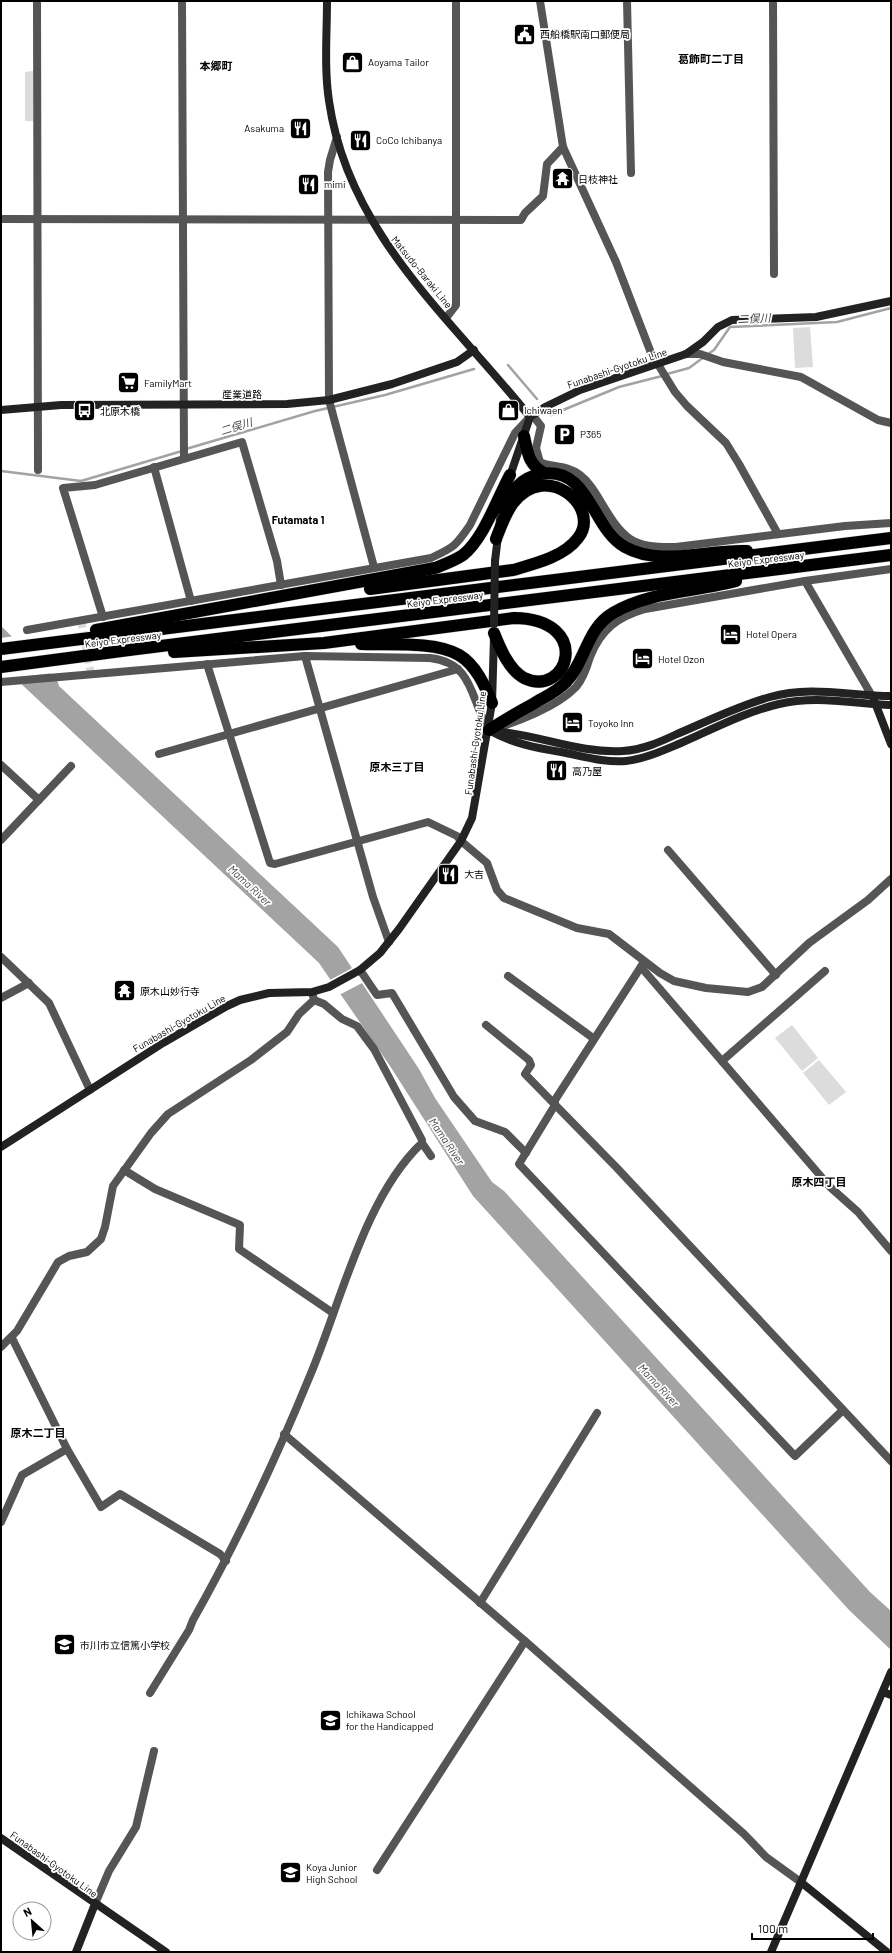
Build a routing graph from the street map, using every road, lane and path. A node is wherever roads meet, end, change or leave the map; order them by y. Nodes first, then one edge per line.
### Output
1 (37, 1) edge
2 (182, 1) edge
3 (327, 1) edge
4 (456, 1) edge
5 (540, 1) edge
6 (627, 1) edge
7 (773, 1) edge
8 (337, 137) junction
9 (563, 147) junction
10 (631, 172) dead end
11 (1, 219) edge
12 (328, 219) junction
13 (370, 219) junction
14 (455, 219) junction
15 (36, 220) junction
16 (182, 220) junction
17 (774, 274) dead end
18 (891, 301) edge
19 (446, 318) junction
20 (474, 350) junction
21 (686, 354) junction
22 (659, 364) junction
23 (329, 400) junction
24 (182, 404) junction
25 (37, 406) junction
26 (1, 410) edge
27 (530, 417) junction
28 (891, 423) edge
29 (524, 436) junction
30 (184, 458) junction
31 (154, 467) junction
32 (38, 470) dead end
33 (544, 473) junction
34 (510, 475) junction
35 (500, 513) junction
36 (891, 523) edge
37 (778, 534) junction
38 (891, 538) edge
39 (496, 539) junction
40 (778, 552) junction
41 (891, 555) edge
42 (374, 567) junction
43 (778, 569) junction
44 (891, 569) edge
45 (805, 581) junction
46 (281, 584) junction
47 (191, 601) junction
48 (237, 604) junction
49 (103, 617) junction
50 (494, 629) junction
51 (27, 630) dead end
52 (324, 643) junction
53 (42, 644) junction
54 (1, 649) edge
55 (129, 650) junction
56 (305, 656) junction
57 (208, 664) junction
58 (1, 666) edge
59 (458, 669) junction
60 (5, 682) edge
61 (872, 696) junction
62 (891, 696) edge
63 (492, 703) junction
64 (875, 705) junction
65 (891, 705) edge
66 (319, 708) junction
67 (489, 730) junction
68 (230, 734) junction
69 (891, 744) edge
70 (159, 754) dead end
71 (1, 765) edge
72 (71, 766) dead end
73 (39, 800) junction
74 (1, 840) edge
75 (461, 841) junction
76 (357, 842) junction
77 (668, 850) dead end
78 (891, 879) edge
79 (389, 942) junction
80 (1, 957) edge
81 (643, 964) junction
82 (359, 971) junction
83 (826, 971) dead end
84 (776, 975) junction
85 (508, 976) dead end
86 (28, 984) junction
87 (313, 996) junction
88 (1, 998) edge
89 (486, 1025) dead end
90 (593, 1038) junction
91 (722, 1061) junction
92 (90, 1090) junction
93 (555, 1105) junction
94 (422, 1143) junction
95 (1, 1147) edge
96 (526, 1153) junction
97 (431, 1156) dead end
98 (124, 1170) junction
99 (891, 1251) edge
100 (333, 1313) junction
101 (12, 1338) junction
102 (1, 1347) edge
103 (843, 1410) junction
104 (597, 1413) dead end
105 (284, 1434) junction
106 (67, 1449) junction
107 (891, 1461) edge
108 (1, 1522) edge
109 (226, 1561) junction
110 (480, 1603) junction
111 (525, 1641) junction
112 (891, 1672) edge
113 (883, 1692) junction
114 (150, 1693) dead end
115 (891, 1696) edge
116 (154, 1751) dead end
117 (1, 1838) edge
118 (377, 1870) dead end
119 (802, 1883) junction
120 (95, 1904) junction
121 (76, 1952) edge
122 (166, 1952) edge
123 (771, 1952) edge
124 (887, 1952) edge

1 - 15 street
2 - 16 street
3 - 8 main road, Matsudo-Baraki Line
4 - 14 street
5 - 9 street
6 - 10 street
7 - 17 street
8 - 12 street
8 - 13 main road, Matsudo-Baraki Line
9 - 14 street
9 - 22 street
11 - 15 street
12 - 13 street
12 - 16 street
12 - 23 street
13 - 14 street
13 - 19 main road, Matsudo-Baraki Line
14 - 19 street
15 - 16 street
15 - 25 street
16 - 24 street
18 - 21 main road, Funabashi-Gyotoku Line
19 - 20 main road, Matsudo-Baraki Line
20 - 23 main road, 産業道路
20 - 27 main road, Matsudo-Baraki Line
21 - 22 main road, Funabashi-Gyotoku Line
21 - 28 street
22 - 27 main road, Funabashi-Gyotoku Line
22 - 37 street
23 - 24 main road, 産業道路
23 - 42 street
24 - 25 main road, 産業道路
24 - 30 street
25 - 26 main road, 産業道路
25 - 32 street
27 - 29 main road, Funabashi-Gyotoku Line
27 - 37 street
27 - 42 street
29 - 33 highway
29 - 34 main road, Funabashi-Gyotoku Line
30 - 31 street
30 - 46 street
31 - 47 street
31 - 49 street
33 - 35 highway
33 - 40 highway
34 - 35 main road, Funabashi-Gyotoku Line
34 - 48 highway
35 - 39 main road, Funabashi-Gyotoku Line
36 - 37 street
38 - 40 highway, Keiyo Expressway
39 - 48 highway
39 - 50 main road, Funabashi-Gyotoku Line, bridge
40 - 53 highway, Keiyo Expressway
41 - 43 highway, Keiyo Expressway
42 - 46 street
43 - 55 highway, Keiyo Expressway
43 - 67 highway
44 - 45 street
45 - 61 street
45 - 67 street
46 - 47 street
47 - 49 street
48 - 53 highway
49 - 51 street
50 - 52 highway
50 - 63 main road, Funabashi-Gyotoku Line
52 - 55 highway
52 - 63 highway
53 - 54 highway, Keiyo Expressway
55 - 58 highway, Keiyo Expressway, bridge
56 - 57 street
56 - 59 street
56 - 66 street
57 - 60 street
57 - 68 street
59 - 66 street
59 - 67 street
61 - 62 main road
61 - 64 main road
61 - 67 main road
63 - 67 main road, Funabashi-Gyotoku Line
64 - 65 main road
64 - 67 main road
64 - 69 main road
66 - 68 street
66 - 76 street
67 - 75 main road, Funabashi-Gyotoku Line
68 - 70 street
68 - 76 street
71 - 73 street
72 - 73 street
73 - 74 street
75 - 76 street
75 - 79 main road, Funabashi-Gyotoku Line
75 - 81 street
76 - 79 street
77 - 84 street
78 - 84 street
79 - 82 main road, Funabashi-Gyotoku Line
80 - 86 street
81 - 84 street
81 - 90 street
81 - 91 street
82 - 87 main road, Funabashi-Gyotoku Line
82 - 96 street
83 - 91 street
85 - 90 street
86 - 88 street
86 - 92 street
87 - 92 main road, Funabashi-Gyotoku Line
87 - 94 street
87 - 98 street
89 - 93 street
90 - 93 street
91 - 99 street
92 - 95 main road, Funabashi-Gyotoku Line
93 - 96 street
93 - 103 street
94 - 97 street
94 - 100 street
96 - 103 street
98 - 100 street
98 - 101 street
100 - 105 street
101 - 102 street
101 - 106 street
103 - 107 street
104 - 110 street
105 - 109 street
105 - 110 street
106 - 108 street
106 - 109 street
109 - 114 street
110 - 111 street
111 - 118 street
111 - 119 street
112 - 113 main road
113 - 115 main road
113 - 119 main road
116 - 120 street
117 - 120 main road, Funabashi-Gyotoku Line
119 - 123 main road
119 - 124 main road
120 - 121 main road, Funabashi-Gyotoku Line
120 - 122 main road

